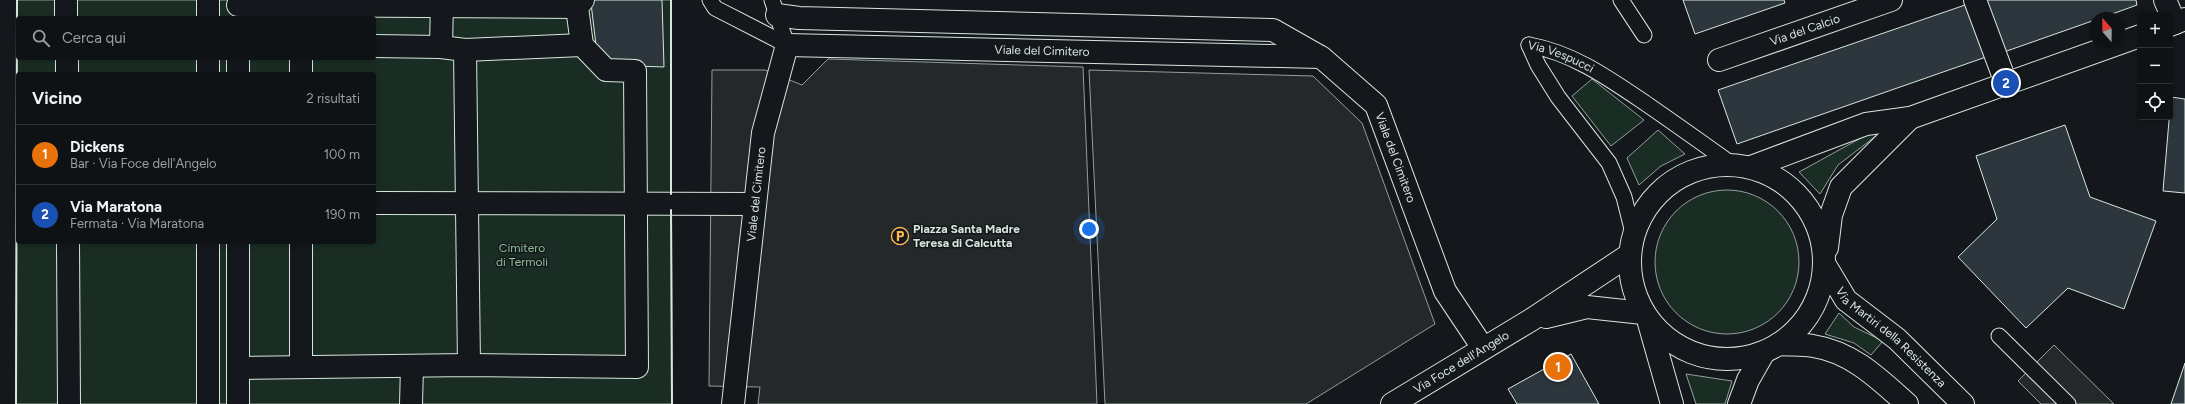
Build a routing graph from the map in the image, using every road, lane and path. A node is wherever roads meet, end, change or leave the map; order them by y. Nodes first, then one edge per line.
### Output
1 (66, 0) edge
2 (208, 0) edge
3 (710, 0) edge
4 (1621, 0) edge
5 (1891, 0) edge
6 (1975, 0) edge
7 (2165, 0) edge
8 (300, 3) edge
9 (442, 3) edge
10 (580, 4) edge
11 (774, 7) edge
12 (238, 8) edge
13 (66, 16) edge
14 (208, 16) edge
15 (2177, 22) edge
16 (1644, 35) dead end
17 (2137, 37) edge
18 (582, 45) junction
19 (787, 45) junction
20 (376, 46) edge
21 (441, 47) junction
22 (465, 50) junction
23 (1321, 57) junction
24 (66, 60) edge
25 (208, 60) edge
26 (238, 60) edge
27 (301, 60) edge
28 (1719, 60) dead end
29 (67, 72) edge
30 (208, 72) edge
31 (238, 72) edge
32 (301, 72) edge
33 (2006, 83) junction
34 (1910, 118) junction
35 (1742, 166) junction
36 (466, 203) junction
37 (636, 203) junction
38 (376, 204) edge
39 (755, 204) junction
40 (1633, 233) junction
41 (68, 244) edge
42 (208, 244) edge
43 (238, 244) edge
44 (302, 244) edge
45 (1629, 255) junction
46 (1825, 265) junction
47 (1646, 317) junction
48 (1531, 320) junction
49 (1999, 336) dead end
50 (1483, 348) junction
51 (1772, 348) junction
52 (469, 365) junction
53 (412, 366) junction
54 (302, 367) junction
55 (238, 368) junction
56 (68, 404) edge
57 (208, 404) edge
58 (238, 404) edge
59 (411, 404) edge
60 (733, 404) edge
61 (1392, 404) edge
62 (1672, 404) edge
63 (1739, 404) edge
64 (1907, 404) edge
65 (1963, 404) edge
66 (2068, 404) edge

1 - 13 street
2 - 14 street
3 - 19 lane
4 - 16 lane
5 - 28 street, Via del Calcio
6 - 33 street
7 - 15 street
8 - 9 street
8 - 12 street
9 - 10 street
9 - 21 street
10 - 18 street
11 - 19 lane
11 - 23 street
17 - 33 street
18 - 22 street
18 - 37 street
19 - 23 street, Viale del Cimitero
19 - 39 street, Viale del Cimitero
20 - 21 street
21 - 22 street
22 - 36 street
23 - 50 street, Viale del Cimitero
24 - 29 street
25 - 30 street
26 - 31 street
27 - 32 street
33 - 34 street
34 - 35 street
34 - 46 street
35 - 40 street, Via Martiri della Resistenza
35 - 40 lane, Via Vespucci
35 - 46 street, Via Martiri della Resistenza
36 - 37 street
36 - 38 street
36 - 52 street
37 - 39 street
37 - 52 street
39 - 60 street, Viale del Cimitero
40 - 45 street, Via Martiri della Resistenza
41 - 56 street
42 - 57 street
43 - 55 street
44 - 54 street
45 - 47 street, Via Martiri della Resistenza
45 - 48 street, Via Foce dell'Angelo
46 - 51 street, Via Martiri della Resistenza
46 - 65 street, Via Martiri della Resistenza
47 - 48 street, Via Foce dell'Angelo
47 - 51 street, Via Martiri della Resistenza
47 - 62 street
48 - 50 street, Via Foce dell'Angelo
49 - 66 lane
50 - 61 street, Via Foce dell'Angelo
51 - 63 street
51 - 64 street, Via Martiri della Resistenza
52 - 53 street
53 - 54 street
53 - 59 street
54 - 55 street
55 - 58 street

